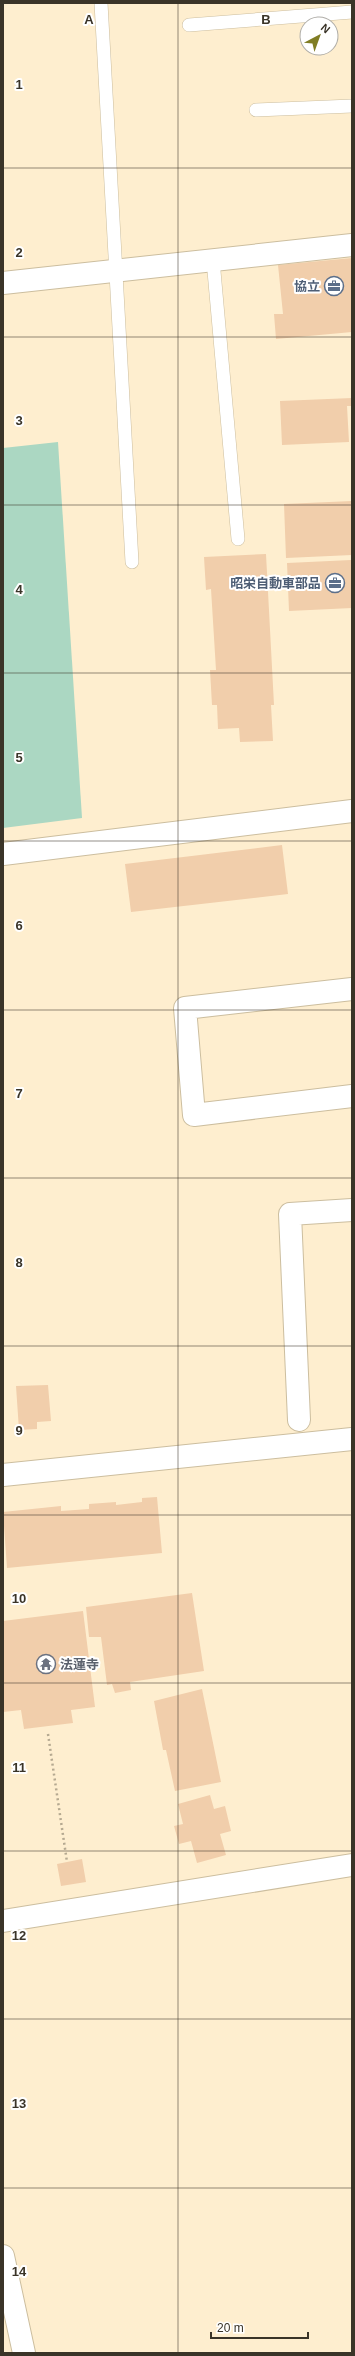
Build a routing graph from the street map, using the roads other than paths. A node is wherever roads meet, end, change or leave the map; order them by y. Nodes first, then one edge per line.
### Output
1 (101, 3) edge
2 (352, 12) edge
3 (189, 25) dead end
4 (352, 106) edge
5 (256, 110) dead end
6 (352, 244) edge
7 (213, 260) junction
8 (116, 270) junction
9 (3, 283) edge
10 (238, 539) dead end
11 (132, 562) dead end
12 (352, 811) edge
13 (3, 854) edge
14 (352, 989) edge
15 (352, 1096) edge
16 (352, 1210) edge
17 (299, 1420) dead end
18 (352, 1439) edge
19 (3, 1475) edge
20 (352, 1865) edge
21 (3, 1921) edge
22 (3, 2256) edge
23 (24, 2353) edge

1 - 8 lane
2 - 3 lane
4 - 5 lane
6 - 7 street
7 - 8 street
7 - 10 lane
8 - 9 street
8 - 11 lane
12 - 13 street
14 - 15 street
16 - 17 street
18 - 19 street
20 - 21 street
22 - 23 street

